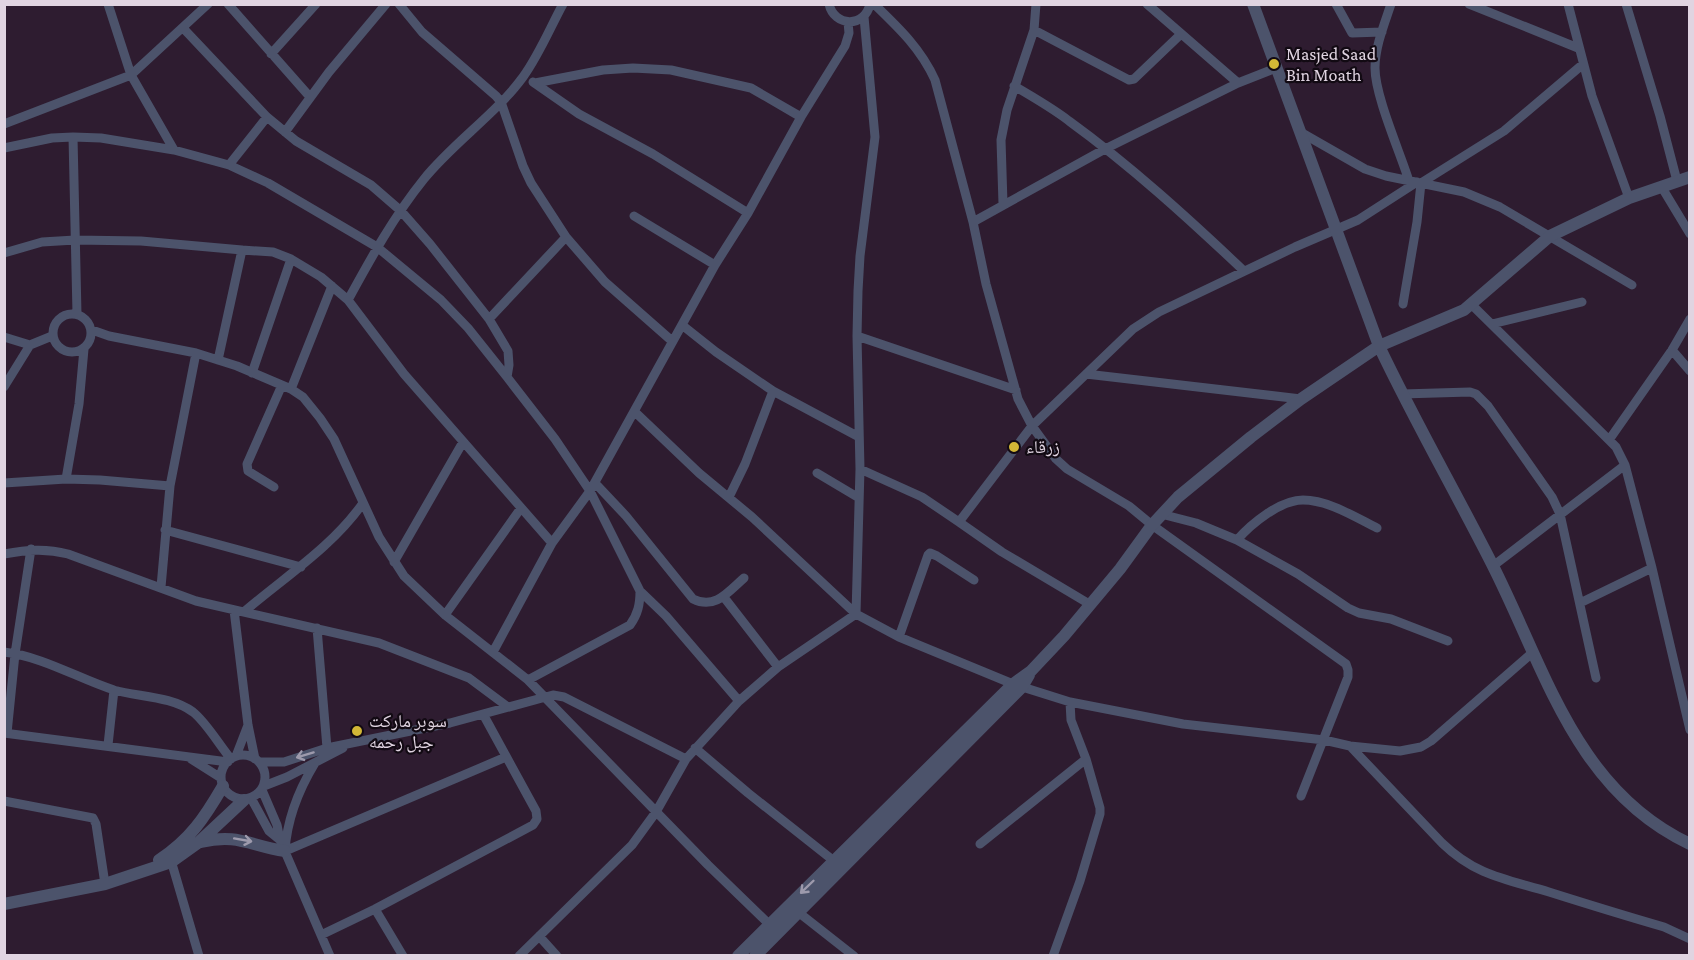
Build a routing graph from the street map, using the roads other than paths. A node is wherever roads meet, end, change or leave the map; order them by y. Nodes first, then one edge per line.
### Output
1 (108, 4) edge
2 (208, 4) edge
3 (228, 4) edge
4 (316, 4) edge
5 (386, 4) edge
6 (399, 4) edge
7 (563, 4) edge
8 (829, 4) edge
9 (872, 4) edge
10 (1035, 4) edge
11 (1147, 4) edge
12 (1253, 4) edge
13 (1336, 4) edge
14 (1391, 4) edge
15 (1468, 4) edge
16 (1568, 4) edge
17 (1626, 4) edge
18 (864, 17) junction
19 (848, 22) junction
20 (183, 28) junction
21 (1034, 30) junction
22 (1382, 32) junction
23 (1181, 34) junction
24 (1578, 48) junction
25 (272, 54) junction
26 (1582, 65) junction
27 (1276, 68) junction
28 (131, 75) junction
29 (523, 77) junction
30 (1238, 82) junction
31 (535, 84) junction
32 (1014, 86) junction
33 (310, 97) junction
34 (501, 102) junction
35 (267, 117) junction
36 (801, 117) junction
37 (4, 124) edge
38 (285, 132) junction
39 (1302, 133) junction
40 (73, 137) junction
41 (4, 148) edge
42 (1105, 149) junction
43 (174, 150) junction
44 (228, 165) junction
45 (1689, 177) edge
46 (1677, 181) junction
47 (1416, 182) junction
48 (1661, 186) junction
49 (1629, 198) junction
50 (1003, 204) junction
51 (401, 211) junction
52 (747, 213) junction
53 (634, 216) dead end
54 (973, 222) junction
55 (1337, 229) junction
56 (1689, 234) edge
57 (1550, 236) junction
58 (566, 237) junction
59 (75, 240) junction
60 (377, 247) junction
61 (243, 250) junction
62 (4, 253) edge
63 (291, 259) junction
64 (715, 265) junction
65 (1244, 271) junction
66 (1632, 285) dead end
67 (332, 286) junction
68 (348, 300) junction
69 (1582, 302) dead end
70 (1403, 304) dead end
71 (1472, 305) junction
72 (78, 314) junction
73 (489, 319) junction
74 (1689, 319) edge
75 (1492, 324) junction
76 (682, 325) junction
77 (92, 330) junction
78 (52, 336) junction
79 (857, 336) junction
80 (4, 337) edge
81 (672, 341) junction
82 (30, 345) junction
83 (1379, 346) junction
84 (84, 349) junction
85 (1672, 350) junction
86 (196, 353) junction
87 (218, 360) junction
88 (1689, 371) edge
89 (252, 373) junction
90 (1086, 374) junction
91 (507, 376) junction
92 (4, 387) edge
93 (287, 387) junction
94 (1016, 390) junction
95 (774, 391) junction
96 (1402, 394) junction
97 (1301, 399) junction
98 (635, 412) junction
99 (1032, 426) junction
100 (859, 437) junction
101 (1609, 440) junction
102 (463, 442) junction
103 (1625, 465) junction
104 (860, 469) junction
105 (816, 473) dead end
106 (66, 479) junction
107 (4, 483) edge
108 (170, 486) junction
109 (274, 487) dead end
110 (592, 487) junction
111 (729, 497) junction
112 (859, 498) junction
113 (363, 502) junction
114 (521, 508) junction
115 (1161, 514) junction
116 (1560, 514) junction
117 (959, 522) junction
118 (1152, 525) junction
119 (1377, 528) dead end
120 (165, 530) junction
121 (1237, 540) junction
122 (552, 543) junction
123 (31, 549) junction
124 (4, 554) edge
125 (394, 562) junction
126 (1493, 566) junction
127 (301, 567) junction
128 (1652, 568) junction
129 (744, 578) dead end
130 (974, 580) dead end
131 (161, 587) junction
132 (640, 591) junction
133 (723, 596) junction
134 (1580, 603) junction
135 (1091, 605) junction
136 (234, 610) junction
137 (245, 611) junction
138 (856, 614) junction
139 (445, 615) junction
140 (317, 628) junction
141 (898, 636) junction
142 (1448, 641) dead end
143 (493, 652) junction
144 (10, 653) edge
145 (1532, 653) junction
146 (778, 667) junction
147 (1596, 678) dead end
148 (528, 680) junction
149 (1017, 686) junction
150 (114, 690) junction
151 (543, 696) junction
152 (738, 701) junction
153 (1070, 702) junction
154 (508, 707) junction
155 (1687, 710) edge
156 (483, 714) junction
157 (248, 724) junction
158 (1689, 730) edge
159 (6, 733) edge
160 (1324, 740) junction
161 (350, 743) junction
162 (108, 745) junction
163 (1350, 746) junction
164 (327, 748) junction
165 (695, 748) junction
166 (506, 757) junction
167 (189, 758) junction
168 (232, 759) junction
169 (686, 759) junction
170 (1086, 759) junction
171 (257, 760) junction
172 (315, 763) junction
173 (222, 782) junction
174 (262, 788) junction
175 (1301, 796) dead end
176 (247, 799) junction
177 (4, 801) edge
178 (656, 812) junction
179 (199, 842) junction
180 (980, 844) dead end
181 (1689, 844) edge
182 (282, 846) junction
183 (170, 858) junction
184 (834, 861) junction
185 (105, 884) junction
186 (4, 904) edge
187 (375, 909) junction
188 (798, 912) junction
189 (774, 928) junction
190 (321, 935) junction
191 (539, 936) junction
192 (1689, 939) edge
193 (762, 953) edge
194 (199, 956) edge
195 (330, 956) edge
196 (403, 956) edge
197 (519, 956) edge
198 (557, 956) edge
199 (738, 956) edge
200 (855, 956) edge
201 (1053, 956) edge

1 - 28 street
2 - 20 street
3 - 25 street
4 - 25 street
5 - 33 street
6 - 34 street
7 - 29 street
8 - 19 street
9 - 18 street
9 - 54 street
10 - 21 street
11 - 23 street
12 - 27 street
13 - 22 street
14 - 22 street
15 - 24 street
16 - 24 street
17 - 46 street
18 - 19 street
18 - 79 street
19 - 36 street
20 - 28 street
20 - 35 street
21 - 23 street
21 - 32 street
22 - 47 street
23 - 30 street
24 - 26 street
25 - 33 street
26 - 47 street
26 - 49 street
27 - 30 street
27 - 39 street
28 - 37 street
28 - 43 street
29 - 31 street
29 - 34 street
30 - 42 street
31 - 36 street
31 - 52 street
32 - 42 street
32 - 50 street
33 - 38 street
34 - 51 street
34 - 58 street
35 - 38 street
35 - 44 street
36 - 52 street
38 - 51 street
39 - 47 street
39 - 55 street
40 - 41 street
40 - 43 street
40 - 59 street
42 - 50 street
42 - 65 street
43 - 44 street
44 - 60 street
45 - 46 street
46 - 48 street
47 - 55 street
47 - 57 street
47 - 70 street
48 - 49 street
48 - 56 street
49 - 57 street
50 - 54 street
51 - 60 street
51 - 73 street
52 - 64 street
53 - 64 street
54 - 94 street
55 - 65 street
55 - 83 street
57 - 66 street
57 - 71 street
58 - 73 street
58 - 81 street
59 - 61 street
59 - 62 street
59 - 72 street
60 - 68 street
60 - 91 street
61 - 63 street
61 - 87 street
63 - 67 street
63 - 89 street
64 - 76 street
65 - 90 street
67 - 68 street
67 - 93 street
68 - 102 street
69 - 75 street
71 - 75 street
71 - 83 street
72 - 77 street
72 - 78 street
73 - 91 street
74 - 85 street
75 - 101 street
76 - 81 street
76 - 95 street
77 - 84 street
77 - 86 street
78 - 82 street
78 - 84 street
79 - 94 street
79 - 100 street
80 - 82 street
81 - 98 street
82 - 92 street
83 - 96 street
83 - 97 street
84 - 106 street
85 - 88 street
85 - 101 street
86 - 87 street
86 - 108 street
87 - 89 street
89 - 93 street
90 - 97 street
90 - 99 street
91 - 110 street
93 - 109 street
93 - 113 street
94 - 99 street
95 - 100 street
95 - 111 street
96 - 116 street
96 - 126 street
97 - 115 street
98 - 110 street
98 - 111 street
99 - 117 street
99 - 118 street
100 - 104 street
101 - 103 street
102 - 114 street
102 - 125 street
103 - 116 street
103 - 128 street
104 - 112 street
104 - 117 street
105 - 112 street
106 - 107 street
106 - 108 street
108 - 120 street
110 - 122 street
110 - 132 street
110 - 133 street
111 - 138 street
112 - 138 street
113 - 125 street
113 - 127 street
114 - 122 street
114 - 139 street
115 - 118 street
115 - 121 street
116 - 126 street
116 - 134 street
117 - 135 street
118 - 135 street
118 - 160 street
119 - 121 street
120 - 127 street
120 - 131 street
121 - 142 street
122 - 143 street
123 - 124 street
123 - 131 street
123 - 144 street
125 - 139 street
126 - 145 street
127 - 137 street
128 - 134 street
128 - 155 street
129 - 133 street
130 - 141 street
131 - 136 street
132 - 148 street
132 - 152 street
133 - 146 street
134 - 147 street
135 - 149 street
136 - 137 street
136 - 157 street
137 - 140 street
138 - 141 street
138 - 146 street
139 - 143 street
140 - 154 street
140 - 164 street
141 - 149 street
143 - 148 street
144 - 150 street
144 - 159 street
145 - 163 street
145 - 181 street
146 - 152 street
148 - 151 street
149 - 153 street
149 - 184 street
149 - 188 street
150 - 162 street
150 - 168 street
151 - 154 street
151 - 169 street
151 - 178 street
152 - 165 street
153 - 160 street
153 - 170 street
154 - 156 street
155 - 158 street
156 - 161 street
156 - 166 street
157 - 168 street
157 - 171 street
159 - 162 street
160 - 163 street
160 - 175 street
161 - 164 street
161 - 172 street
162 - 167 street
163 - 192 street
164 -> 171 street
165 - 169 street
165 - 184 street
166 - 182 street
166 - 187 street
167 - 168 street
167 - 173 street
168 - 171 street
168 - 173 street
169 - 178 street
170 - 180 street
170 - 201 street
171 - 174 street
172 - 174 street
172 - 182 street
173 - 176 street
173 - 183 street
174 - 176 street
174 - 182 street
176 - 179 street
176 - 182 street
177 - 185 street
178 - 189 street
178 - 191 street
179 -> 182 street
179 - 183 street
182 - 190 street
183 - 185 street
183 - 194 street
184 -> 189 street
185 - 186 street
187 - 190 street
187 - 196 street
188 - 189 street
188 - 200 street
189 - 193 street
189 - 199 street
190 - 195 street
191 - 197 street
191 - 198 street

